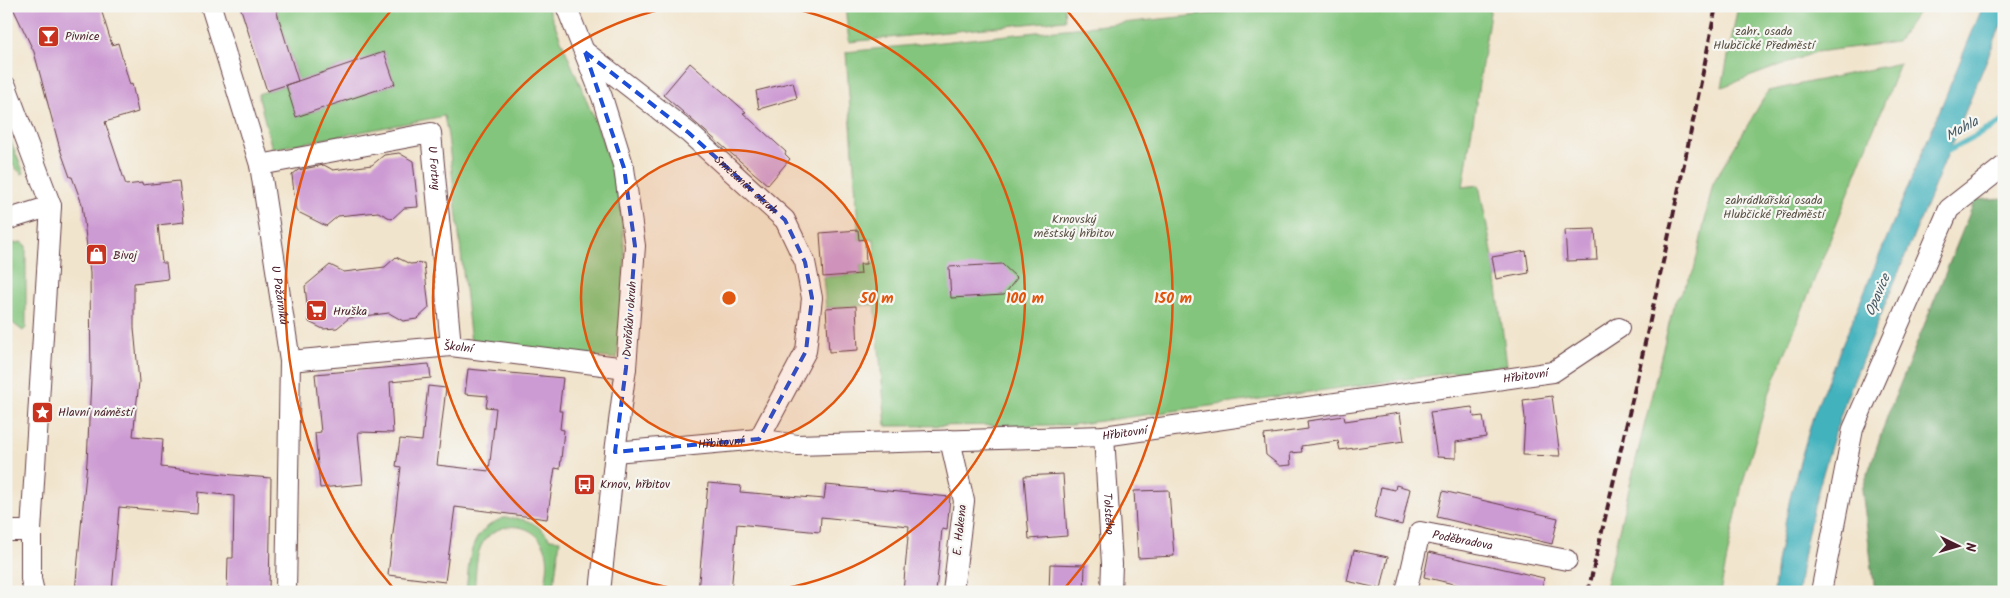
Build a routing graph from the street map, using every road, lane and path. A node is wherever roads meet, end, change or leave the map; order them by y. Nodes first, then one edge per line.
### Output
1 (211, 6) edge
2 (566, 6) edge
3 (585, 52) junction
4 (6, 86) edge
5 (260, 165) junction
6 (2004, 166) edge
7 (51, 206) junction
8 (6, 220) edge
9 (1619, 328) dead end
10 (451, 346) junction
11 (290, 361) junction
12 (626, 368) junction
13 (1104, 436) junction
14 (759, 439) junction
15 (950, 440) junction
16 (614, 452) junction
17 (6, 531) edge
18 (31, 531) junction
19 (1567, 560) dead end
20 (33, 585) edge
21 (286, 592) edge
22 (600, 592) edge
23 (953, 592) edge
24 (1110, 592) edge
25 (1406, 592) edge
26 (1821, 592) edge

1 - 5 street, U Požárníků
2 - 3 street, Smetanův okruh
3 - 12 street, Dvořákův okruh
3 - 14 street, Smetanův okruh
4 - 7 street
5 - 10 street, U Fortny
5 - 11 street, U Požárníků
6 - 26 street
7 - 8 street
7 - 18 street
9 - 13 street, Hřbitovní
10 - 11 street, Školní
10 - 12 street, Školní
11 - 21 street, U Požárníků
12 - 16 street, Dvořákův okruh
13 - 15 street, Hřbitovní
13 - 24 street, Tolstého
14 - 15 street, Hřbitovní
14 - 16 street, Hřbitovní
15 - 23 street, E. Hakena
16 - 22 street, Dvořákův okruh
17 - 18 street
18 - 20 street
19 - 25 street, Poděbradova

